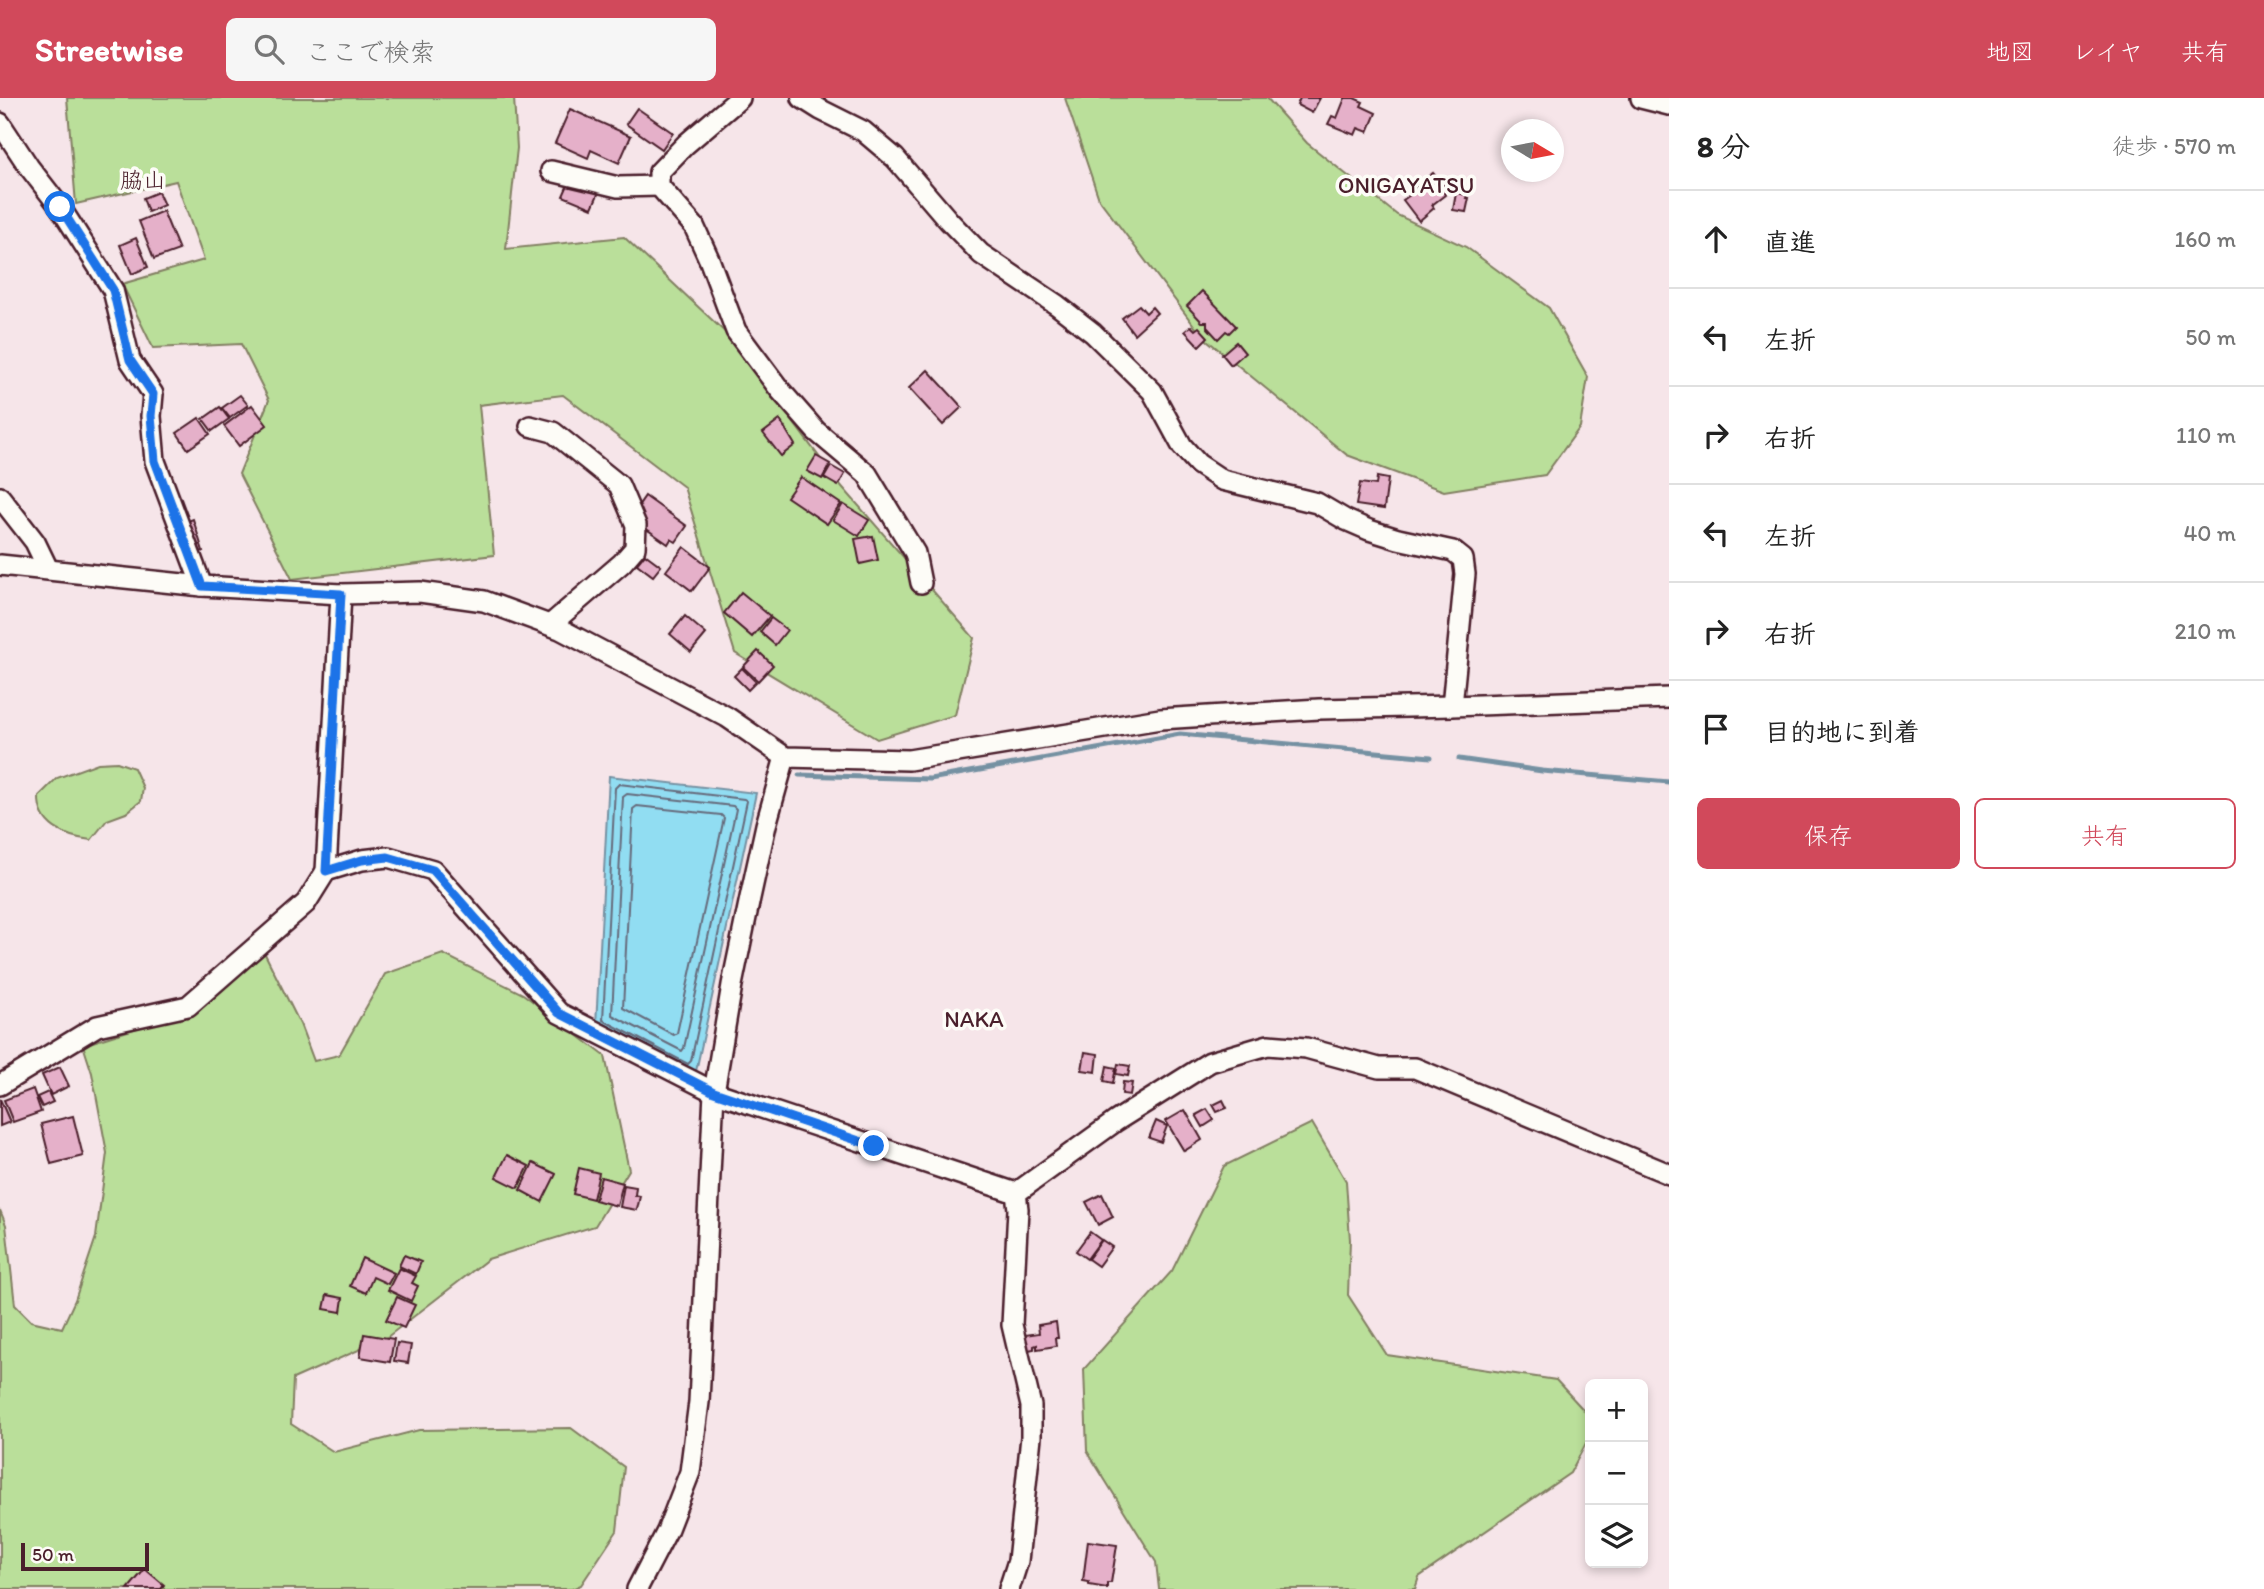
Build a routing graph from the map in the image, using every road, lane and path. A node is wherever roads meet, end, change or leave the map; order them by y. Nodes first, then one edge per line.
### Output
1 (740, 98) edge
2 (802, 98) edge
3 (1642, 98) edge
4 (1669, 105) edge
5 (0, 123) edge
6 (551, 170) dead end
7 (659, 186) junction
8 (530, 426) dead end
9 (0, 497) edge
10 (0, 565) edge
11 (48, 569) junction
12 (921, 583) dead end
13 (202, 586) junction
14 (341, 594) junction
15 (550, 625) junction
16 (1669, 698) edge
17 (1452, 706) junction
18 (785, 757) junction
19 (326, 871) junction
20 (0, 1085) edge
21 (714, 1092) junction
22 (1669, 1174) edge
23 (1016, 1193) junction
24 (637, 1589) edge
25 (1009, 1589) edge

1 - 7 street
2 - 17 street
3 - 4 street
5 - 13 street
6 - 7 street
7 - 12 street
8 - 15 street
9 - 11 street
10 - 11 street
11 - 13 street
13 - 14 street
14 - 15 street
14 - 19 street
15 - 18 street
16 - 17 street
17 - 18 street
18 - 21 street
19 - 20 street
19 - 21 street
21 - 23 street
21 - 24 street
22 - 23 street
23 - 25 street

